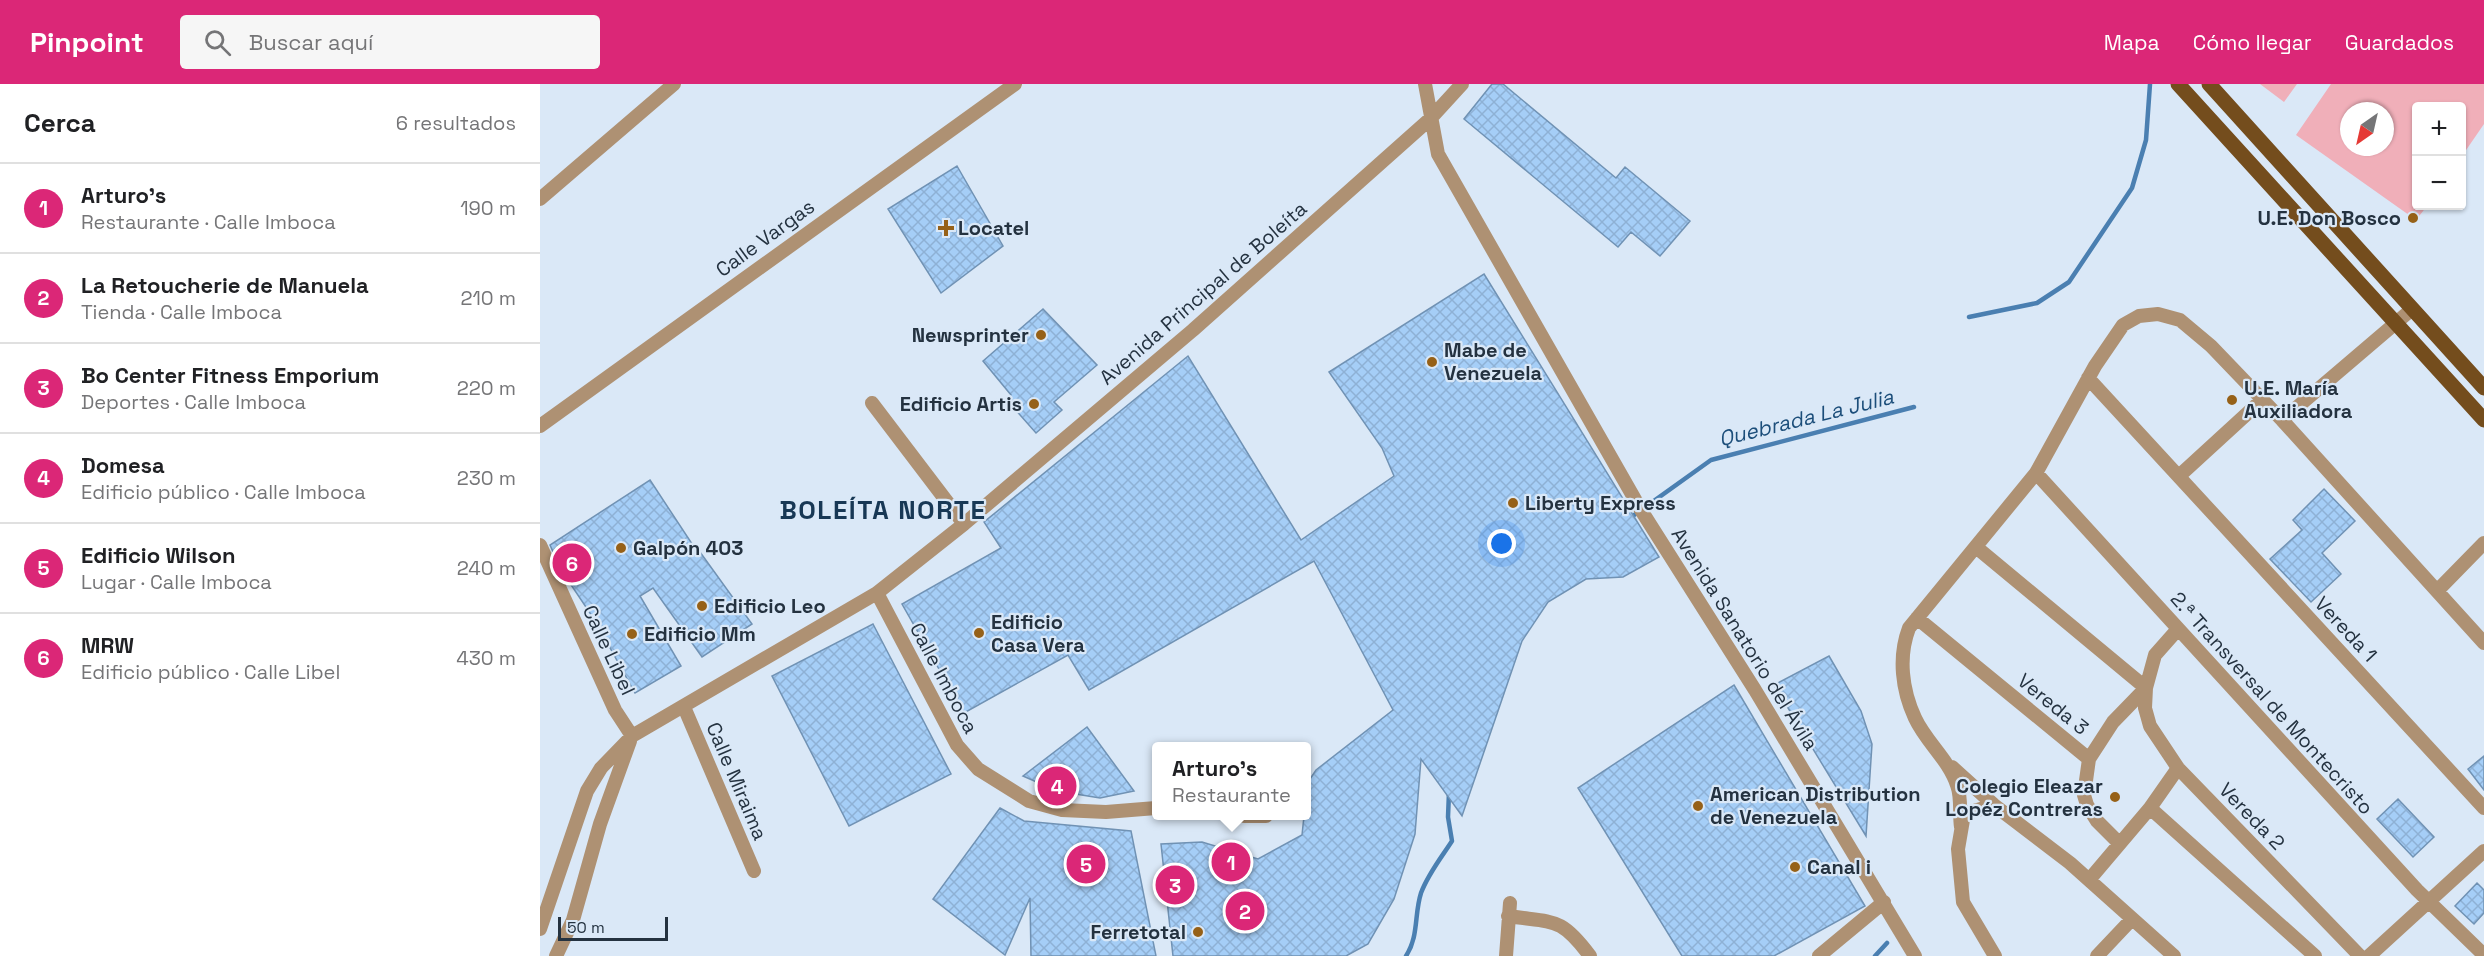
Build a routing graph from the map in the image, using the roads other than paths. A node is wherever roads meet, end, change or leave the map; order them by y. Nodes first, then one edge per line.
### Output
1 (674, 84) edge
2 (1015, 84) edge
3 (1425, 84) edge
4 (1462, 84) edge
5 (2178, 84) edge
6 (2209, 84) edge
7 (1430, 119) junction
8 (540, 199) edge
9 (2411, 310) junction
10 (2396, 325) junction
11 (2088, 378) junction
12 (2484, 388) edge
13 (2262, 400) junction
14 (872, 404) dead end
15 (2282, 420) junction
16 (2484, 420) edge
17 (540, 426) edge
18 (2036, 473) junction
19 (2179, 476) junction
20 (964, 524) junction
21 (2484, 543) edge
22 (540, 545) edge
23 (1976, 547) junction
24 (2437, 591) junction
25 (877, 593) junction
26 (1917, 618) junction
27 (2178, 629) junction
28 (2484, 643) edge
29 (2146, 688) junction
30 (684, 707) junction
31 (632, 736) junction
32 (2089, 759) junction
33 (1945, 761) junction
34 (2178, 768) junction
35 (1994, 805) junction
36 (1152, 808) edge
37 (2150, 808) junction
38 (2484, 808) edge
39 (1961, 827) junction
40 (2119, 843) junction
41 (2484, 851) edge
42 (754, 871) dead end
43 (2089, 880) junction
44 (2427, 901) junction
45 (1884, 902) junction
46 (2132, 919) junction
47 (540, 929) edge
48 (2484, 955) edge
49 (556, 956) edge
50 (1506, 956) edge
51 (1590, 956) edge
52 (1819, 956) edge
53 (1915, 956) edge
54 (1995, 956) edge
55 (2097, 956) edge
56 (2175, 956) edge
57 (2315, 956) edge
58 (2360, 956) edge
59 (2369, 956) edge

1 - 8 street
2 - 17 street, Calle Vargas
3 - 7 street, Avenida Sanatorio del Ávila
4 - 7 street, Avenida Principal de Boleíta
5 - 10 main road
6 - 9 main road
7 - 20 street, Avenida Principal de Boleíta
7 - 45 street, Avenida Sanatorio del Ávila
9 - 10 street
9 - 12 main road
10 - 15 street
10 - 16 main road
11 - 13 street
11 - 18 street
11 - 19 street, Vereda 1
13 - 15 street
13 - 19 street
14 - 20 street
15 - 24 street
18 - 23 street
18 - 27 street, 2.ª Transversal de Montecristo
19 - 38 street, Vereda 1
20 - 25 street, Avenida Principal de Boleíta
21 - 24 street
22 - 31 street, Calle Libel
23 - 26 street
23 - 29 street
24 - 28 street
25 - 30 street
25 - 36 street, Calle Imboca
26 - 32 street, Vereda 3
26 - 33 street
27 - 29 street, Vereda 2
27 - 44 street, 2.ª Transversal de Montecristo
29 - 32 street, Vereda 2
29 - 34 street, Vereda 2
30 - 31 street
30 - 42 street, Calle Miraima
31 - 47 street
31 - 49 street
32 - 40 street, Vereda 3
33 - 35 street
33 - 39 street
34 - 37 street
34 - 58 street, Vereda 2
35 - 39 street
35 - 43 street
37 - 40 street
37 - 57 street
39 - 54 street
40 - 43 street
41 - 44 street
43 - 46 street
44 - 48 street, 2.ª Transversal de Montecristo
44 - 59 street
45 - 52 street
45 - 53 street, Avenida Sanatorio del Ávila
46 - 55 street
46 - 56 street
50 - 51 street

